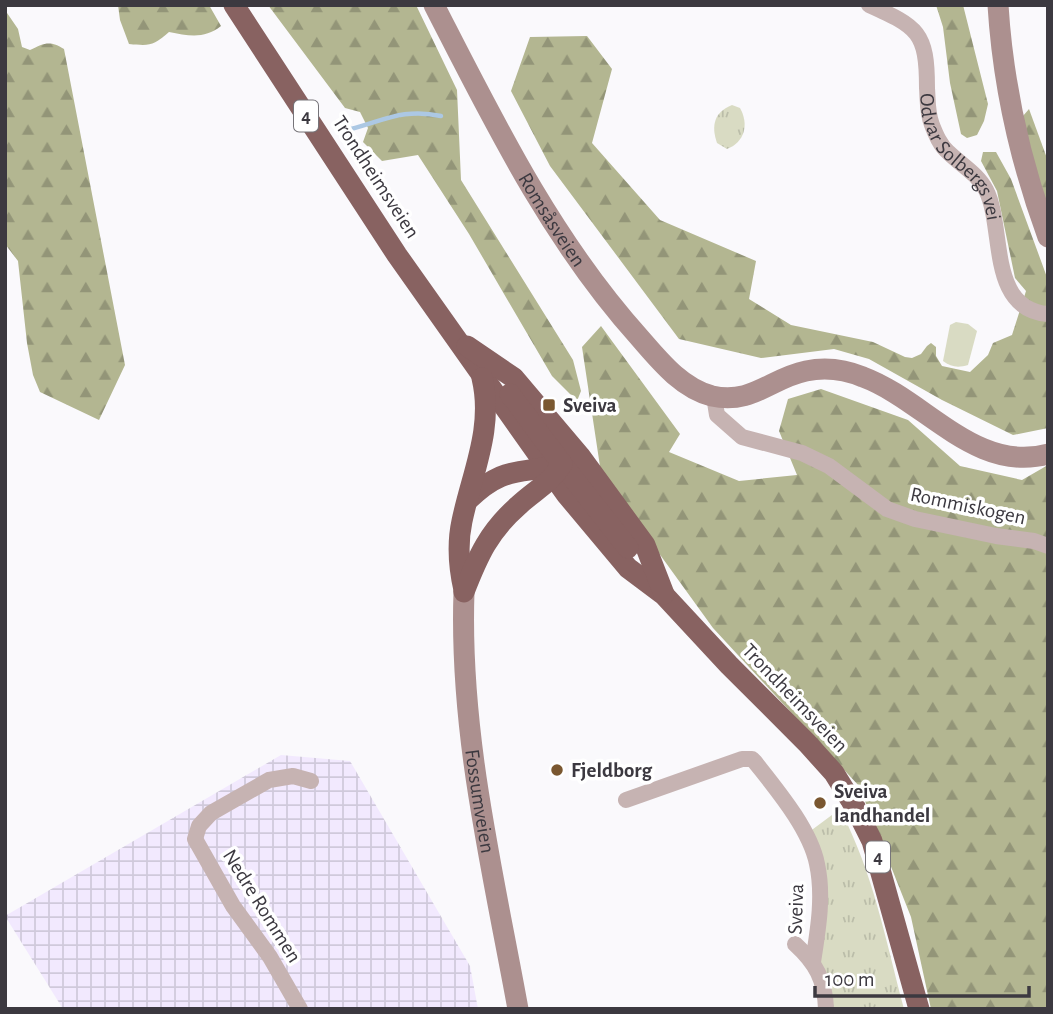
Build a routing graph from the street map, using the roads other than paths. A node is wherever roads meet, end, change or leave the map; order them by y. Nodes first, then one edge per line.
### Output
1 (234, 5) edge
2 (434, 5) edge
3 (869, 5) edge
4 (998, 5) edge
5 (1048, 237) edge
6 (1048, 314) edge
7 (456, 339) junction
8 (479, 369) junction
9 (714, 396) junction
10 (1048, 454) edge
11 (554, 470) junction
12 (468, 500) junction
13 (1048, 546) edge
14 (464, 592) junction
15 (664, 595) junction
16 (311, 781) dead end
17 (625, 800) dead end
18 (795, 944) dead end
19 (813, 962) junction
20 (300, 1009) edge
21 (518, 1009) edge
22 (826, 1009) edge
23 (919, 1009) edge

1 - 7 highway, Trondheimsveien / 4
2 - 9 street, Romsåsveien
3 - 6 street, Odvar Solbergs vei
4 - 5 street
7 - 8 highway, Trondheimsveien / 4
7 - 15 highway, Trondheimsveien / 4
8 - 11 highway, Trondheimsveien / 4
8 - 12 highway
9 - 10 street
9 - 13 street, Rommiskogen
11 - 12 highway
11 - 14 highway
11 - 15 highway, Trondheimsveien / 4
12 - 14 highway
14 - 21 street, Fossumveien
15 - 23 highway, Trondheimsveien / 4
16 - 20 street, Nedre Rommen
17 - 19 street, Sveiva
18 - 19 street, Sveiva
19 - 22 street, Sveiva

